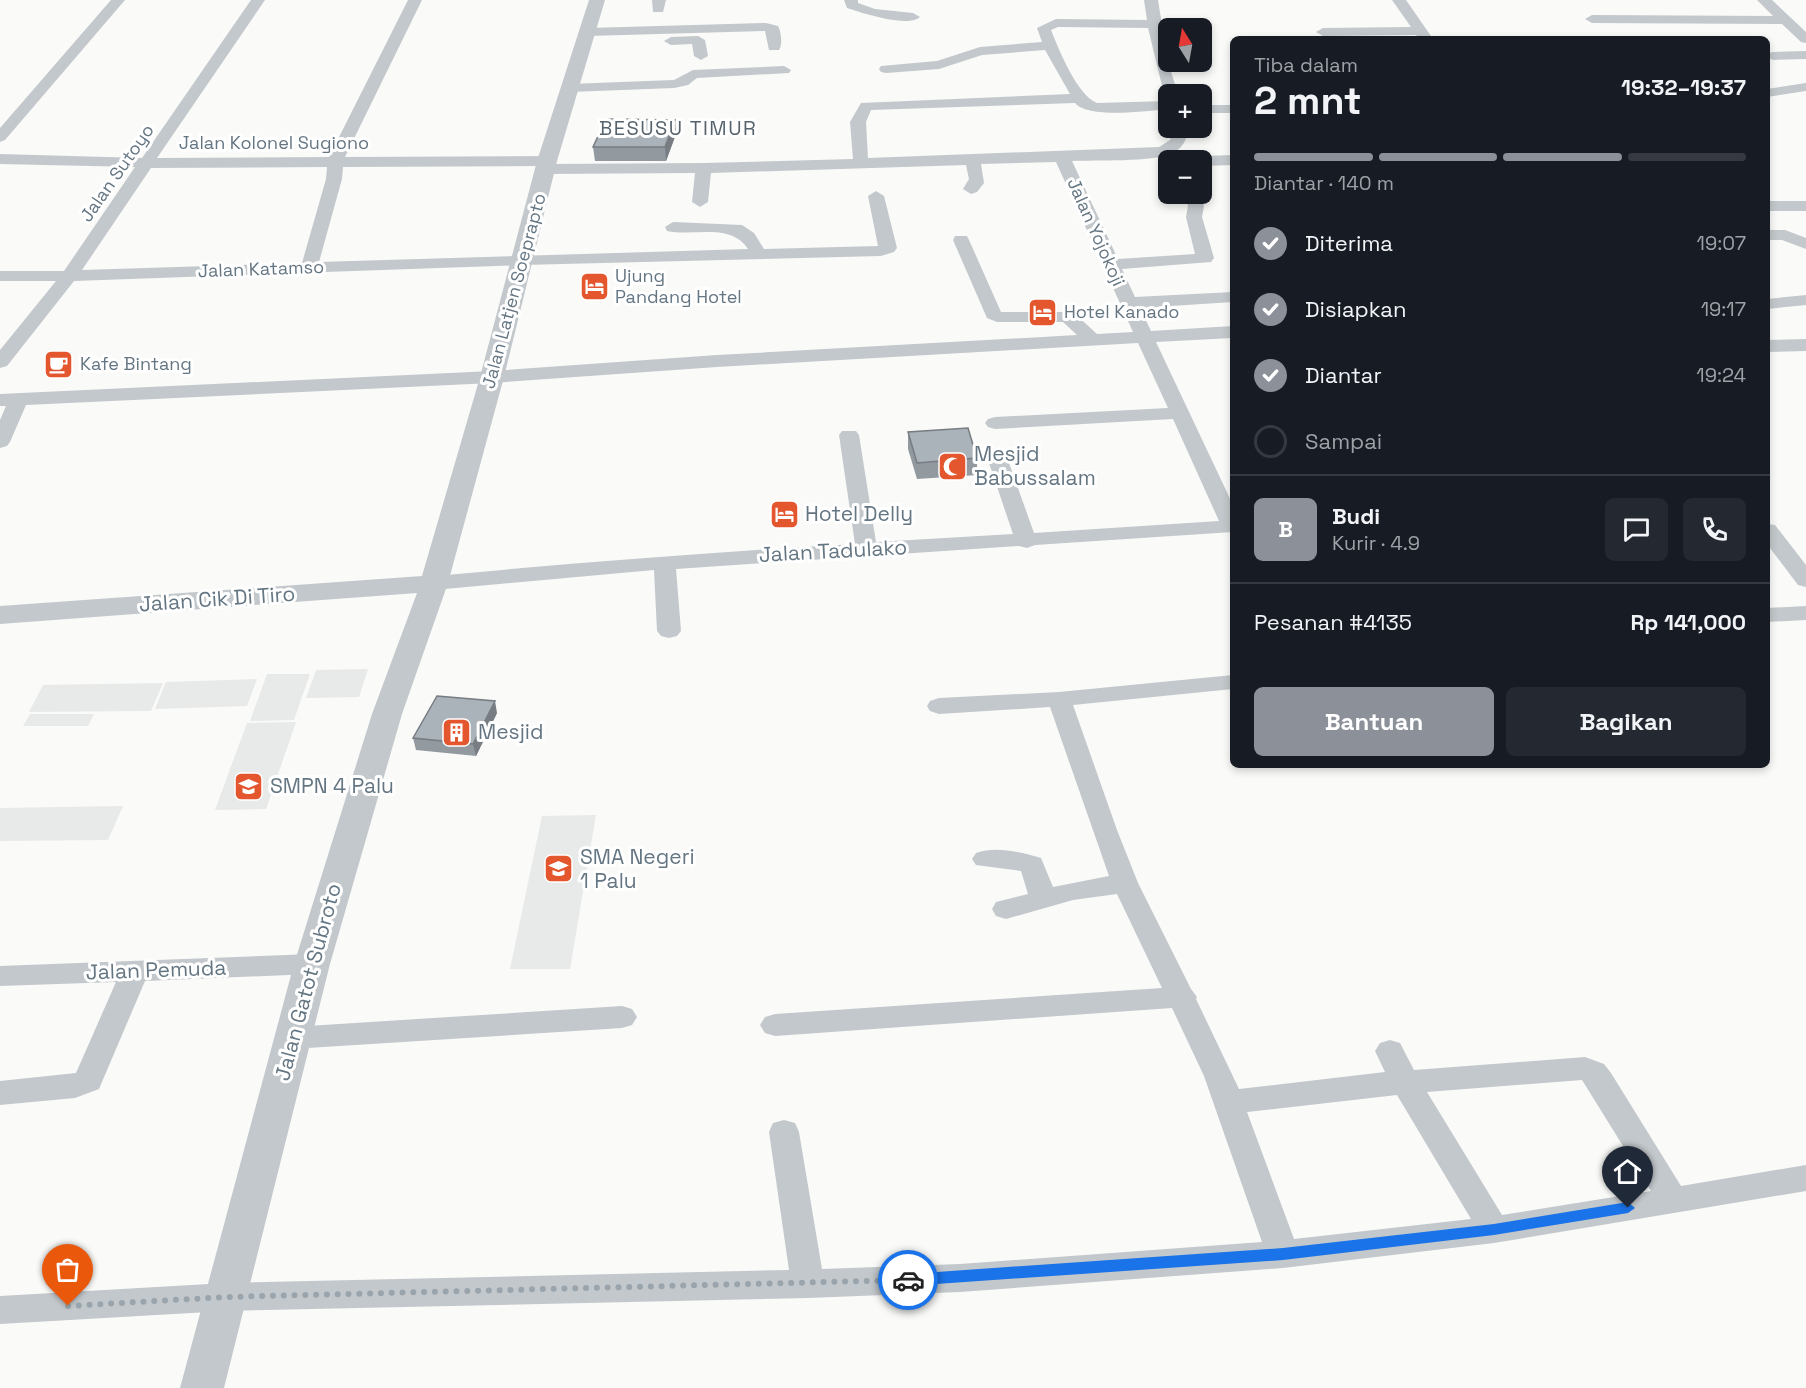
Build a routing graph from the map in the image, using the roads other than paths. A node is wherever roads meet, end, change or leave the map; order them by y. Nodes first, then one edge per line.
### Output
1 (118, 0) edge
2 (258, 0) edge
3 (415, 0) edge
4 (597, 0) edge
5 (851, 0) edge
6 (1151, 0) edge
7 (1764, 0) edge
8 (1401, 3) edge
9 (1421, 6) dead end
10 (913, 17) dead end
11 (1592, 19) dead end
12 (1785, 20) junction
13 (1154, 24) junction
14 (1323, 32) dead end
15 (1423, 35) edge
16 (586, 38) junction
17 (1805, 38) edge
18 (1050, 45) junction
19 (774, 47) dead end
20 (1806, 55) edge
21 (701, 56) dead end
22 (1773, 56) dead end
23 (784, 69) dead end
24 (886, 69) dead end
25 (1169, 84) edge
26 (1806, 87) edge
27 (570, 88) junction
28 (1770, 93) edge
29 (1080, 98) junction
30 (1158, 105) edge
31 (1212, 109) edge
32 (1230, 109) edge
33 (0, 137) edge
34 (1158, 153) edge
35 (1062, 157) junction
36 (0, 159) edge
37 (972, 159) junction
38 (1230, 160) edge
39 (1212, 161) edge
40 (335, 162) junction
41 (146, 163) junction
42 (861, 163) junction
43 (546, 165) junction
44 (704, 168) junction
45 (971, 189) dead end
46 (876, 196) dead end
47 (700, 202) dead end
48 (1195, 204) edge
49 (1770, 206) edge
50 (1806, 206) edge
51 (1770, 221) edge
52 (673, 227) dead end
53 (1770, 235) edge
54 (1785, 235) junction
55 (962, 240) dead end
56 (1806, 244) edge
57 (760, 255) junction
58 (522, 260) junction
59 (1111, 265) junction
60 (309, 267) junction
61 (0, 276) edge
62 (69, 276) junction
63 (1230, 297) edge
64 (1806, 300) edge
65 (1128, 303) junction
66 (1770, 304) edge
67 (1230, 332) edge
68 (1143, 336) junction
69 (1093, 340) junction
70 (1806, 345) edge
71 (1770, 346) edge
72 (0, 362) edge
73 (492, 376) junction
74 (10, 399) edge
75 (1180, 413) junction
76 (995, 423) dead end
77 (849, 435) dead end
78 (0, 442) edge
79 (999, 463) dead end
80 (1230, 522) edge
81 (1230, 526) edge
82 (1770, 534) edge
83 (1027, 542) junction
84 (866, 549) junction
85 (665, 562) junction
86 (1806, 580) edge
87 (434, 583) junction
88 (1806, 613) edge
89 (0, 615) edge
90 (1770, 615) edge
91 (669, 631) dead end
92 (1230, 682) edge
93 (1059, 699) junction
94 (939, 706) dead end
95 (985, 859) dead end
96 (1125, 883) junction
97 (1043, 899) junction
98 (1006, 909) dead end
99 (312, 964) junction
100 (134, 972) junction
101 (0, 976) edge
102 (1183, 998) junction
103 (622, 1017) dead end
104 (775, 1025) dead end
105 (292, 1038) junction
106 (1390, 1052) dead end
107 (1405, 1082) junction
108 (0, 1093) edge
109 (1229, 1102) junction
110 (784, 1132) dead end
111 (1806, 1178) edge
112 (1673, 1200) junction
113 (1494, 1230) junction
114 (1283, 1254) junction
115 (808, 1284) junction
116 (226, 1297) junction
117 (0, 1310) edge
118 (202, 1388) edge

1 - 33 street
2 - 41 street, Jalan Sutoyo
3 - 40 street
4 - 16 street, Jalan Latjen Soeprapto
5 - 10 street
6 - 13 street
7 - 12 street
8 - 9 street
8 - 15 street
11 - 12 street
12 - 17 street
13 - 18 street
13 - 25 street
14 - 15 street
16 - 19 street
16 - 21 street
16 - 27 street, Jalan Latjen Soeprapto
18 - 24 street
18 - 29 street
20 - 22 street
23 - 27 street
26 - 28 street
27 - 43 street, Jalan Latjen Soeprapto
29 - 30 street
29 - 42 street
31 - 32 street
34 - 35 street, Jalan Yojokoji
35 - 37 street, Jalan Kolonel Sugiono
35 - 59 street, Jalan Yojokoji
36 - 41 street, Jalan Kolonel Sugiono
37 - 42 street, Jalan Kolonel Sugiono
37 - 45 street
38 - 39 street
40 - 41 street, Jalan Kolonel Sugiono
40 - 43 street, Jalan Kolonel Sugiono
40 - 60 street
41 - 62 street, Jalan Sutoyo
42 - 44 street, Jalan Kolonel Sugiono
43 - 44 street, Jalan Kolonel Sugiono
43 - 58 street, Jalan Latjen Soeprapto
44 - 47 street
46 - 57 street, Jalan Katamso
48 - 59 street
49 - 50 street
51 - 54 street
52 - 57 street
53 - 54 street
54 - 56 street
55 - 69 street
57 - 58 street, Jalan Katamso
58 - 60 street, Jalan Katamso
58 - 73 street, Jalan Latjen Soeprapto
59 - 65 street, Jalan Yojokoji
60 - 62 street, Jalan Katamso
61 - 62 street, Jalan Katamso
62 - 72 street, Jalan Sutoyo
63 - 65 street
64 - 66 street
65 - 68 street, Jalan Yojokoji
67 - 68 street
68 - 69 street
68 - 75 street, Jalan Yojokoji
69 - 73 street
70 - 71 street
73 - 74 street
73 - 87 street, Jalan Latjen Soeprapto
74 - 78 street
75 - 76 street
75 - 80 street, Jalan Yojokoji
77 - 84 street
79 - 83 street
81 - 83 street, Jalan Tadulako
82 - 86 street
83 - 84 street, Jalan Tadulako
84 - 85 street, Jalan Tadulako
85 - 87 street, Jalan Tadulako
85 - 91 street
87 - 89 street, Jalan Cik Di Tiro
87 - 99 street, Jalan Gatot Subroto
88 - 90 street
92 - 93 street
93 - 94 street
93 - 96 street
95 - 97 street
96 - 97 street
96 - 102 street
97 - 98 street
99 - 100 street, Jalan Pemuda
99 - 105 street, Jalan Gatot Subroto
100 - 101 street, Jalan Pemuda
100 - 108 street
102 - 104 street
102 - 109 street
103 - 105 street
105 - 116 street, Jalan Gatot Subroto
106 - 107 street
107 - 109 street
107 - 112 street
107 - 113 street
109 - 114 street
110 - 115 street
111 - 112 street
112 - 113 street
113 - 114 street
114 - 115 street
115 - 116 street
116 - 117 street
116 - 118 street, Jalan Gatot Subroto

